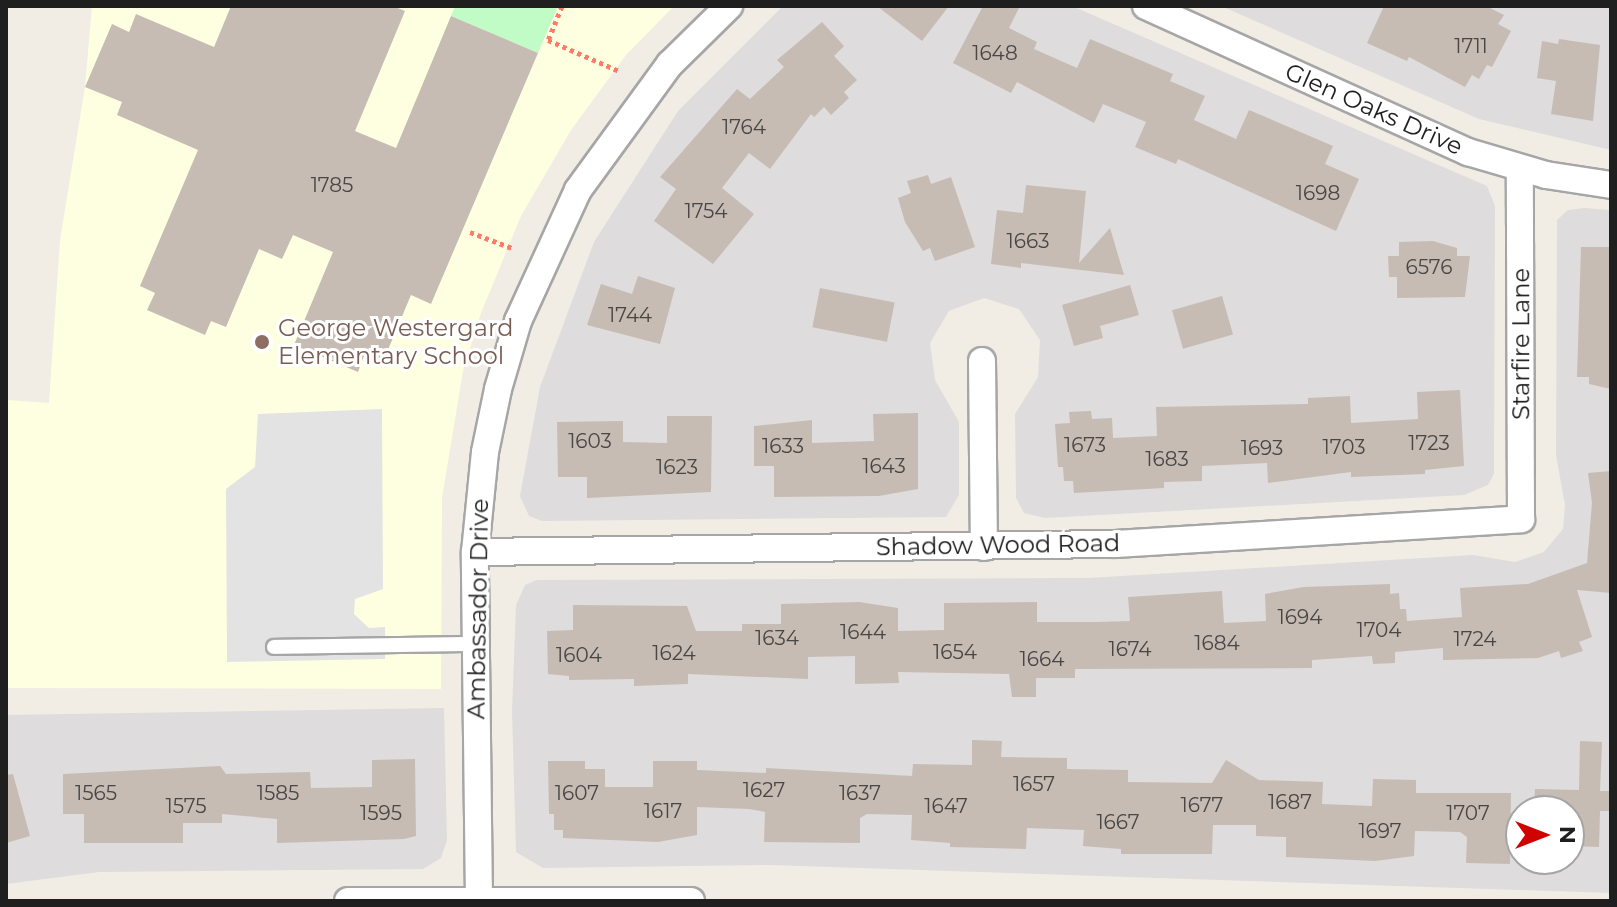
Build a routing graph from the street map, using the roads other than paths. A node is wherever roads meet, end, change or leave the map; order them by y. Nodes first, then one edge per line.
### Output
1 (729, 6) edge
2 (1146, 6) edge
3 (1520, 169) junction
4 (1611, 185) edge
5 (982, 361) dead end
6 (1521, 519) joint
7 (984, 547) junction
8 (475, 552) junction
9 (476, 644) junction
10 (274, 647) dead end
11 (479, 900) edge
12 (348, 901) edge
13 (691, 901) edge

1 - 8 street, Ambassador Drive
2 - 3 street, Glen Oaks Drive
3 - 4 street, Glen Oaks Drive
3 - 6 street, Starfire Lane
5 - 7 street
6 - 7 street, Shadow Wood Road
7 - 8 street, Shadow Wood Road
8 - 9 street, Ambassador Drive
9 - 10 lane
9 - 11 street, Ambassador Drive
11 - 12 street
11 - 13 street

